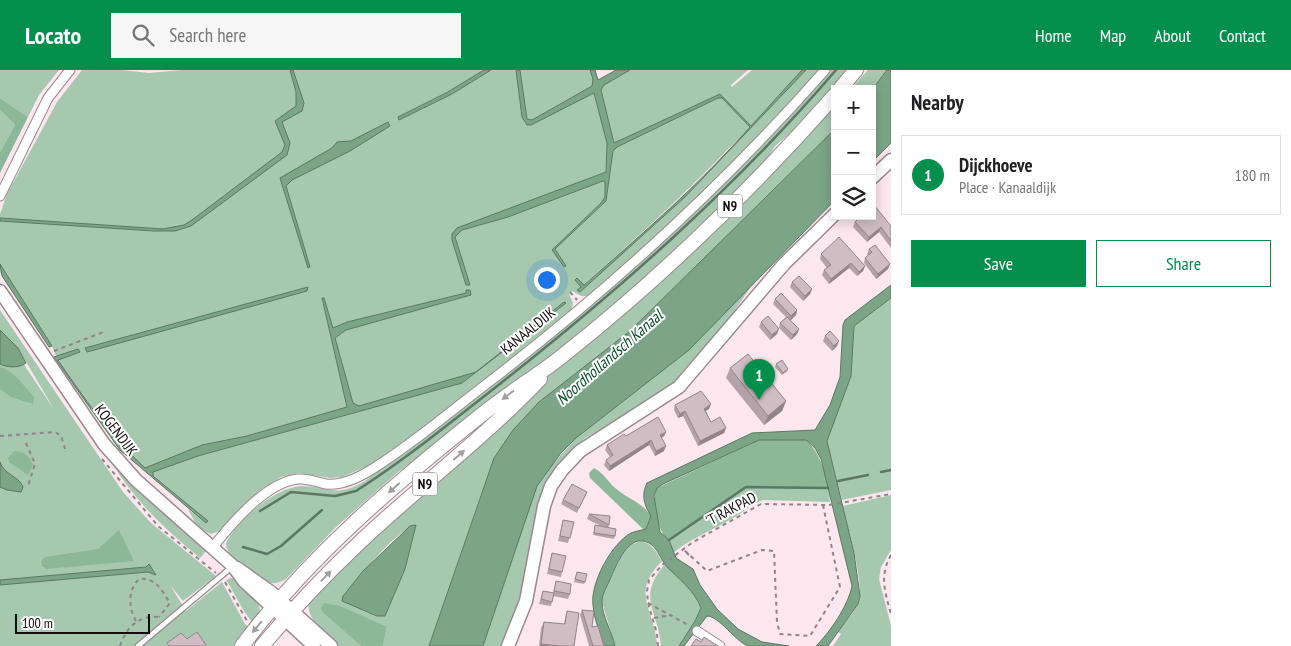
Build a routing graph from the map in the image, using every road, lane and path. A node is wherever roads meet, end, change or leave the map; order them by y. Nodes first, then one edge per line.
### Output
1 (70, 70) edge
2 (825, 70) edge
3 (856, 70) edge
4 (843, 85) edge
5 (831, 99) edge
6 (891, 160) edge
7 (875, 175) edge
8 (0, 196) edge
9 (831, 218) edge
10 (0, 291) edge
11 (106, 331) dead end
12 (44, 356) junction
13 (560, 358) junction
14 (0, 436) edge
15 (26, 444) dead end
16 (66, 452) dead end
17 (28, 486) dead end
18 (891, 494) edge
19 (823, 505) junction
20 (212, 547) junction
21 (684, 550) junction
22 (891, 555) edge
23 (233, 566) junction
24 (222, 578) junction
25 (648, 603) junction
26 (276, 604) junction
27 (891, 614) edge
28 (673, 615) junction
29 (288, 616) junction
30 (159, 617) junction
31 (653, 618) junction
32 (136, 621) junction
33 (166, 623) junction
34 (688, 625) dead end
35 (255, 629) junction
36 (697, 631) dead end
37 (120, 646) edge
38 (138, 646) edge
39 (242, 646) edge
40 (262, 646) edge
41 (314, 646) edge
42 (331, 646) edge
43 (508, 646) edge
44 (658, 646) edge
45 (720, 646) edge

1 - 8 street
2 - 20 street, KANAALDIJK
3 - 4 main road
5 - 13 main road, N9
6 - 7 street
9 - 43 street
10 - 12 street, KOGENDIJK
11 - 12 path
12 - 20 street, KOGENDIJK
13 -> 26 main road, N9
29 -> 13 main road, N9
14 - 16 path
15 - 17 path
18 - 19 path, 'T RAKPAD
19 - 21 path, 'T RAKPAD
19 - 21 path
20 - 23 street, KOGENDIJK
21 - 25 path, 'T RAKPAD
22 - 27 path
23 - 24 lane
23 - 26 street, KOGENDIJK
24 - 33 lane
24 - 35 path
25 - 28 path
25 - 31 path, 'T RAKPAD
26 - 29 street, KOGENDIJK
26 -> 35 main road, N9
28 - 31 path
28 - 34 path
29 - 40 main road, N9
29 - 41 street
29 - 42 street
30 - 32 path
30 - 32 path
30 - 33 path
31 - 44 path, 'T RAKPAD
32 - 37 path
33 - 38 lane
35 - 39 main road, N9
36 - 45 street

